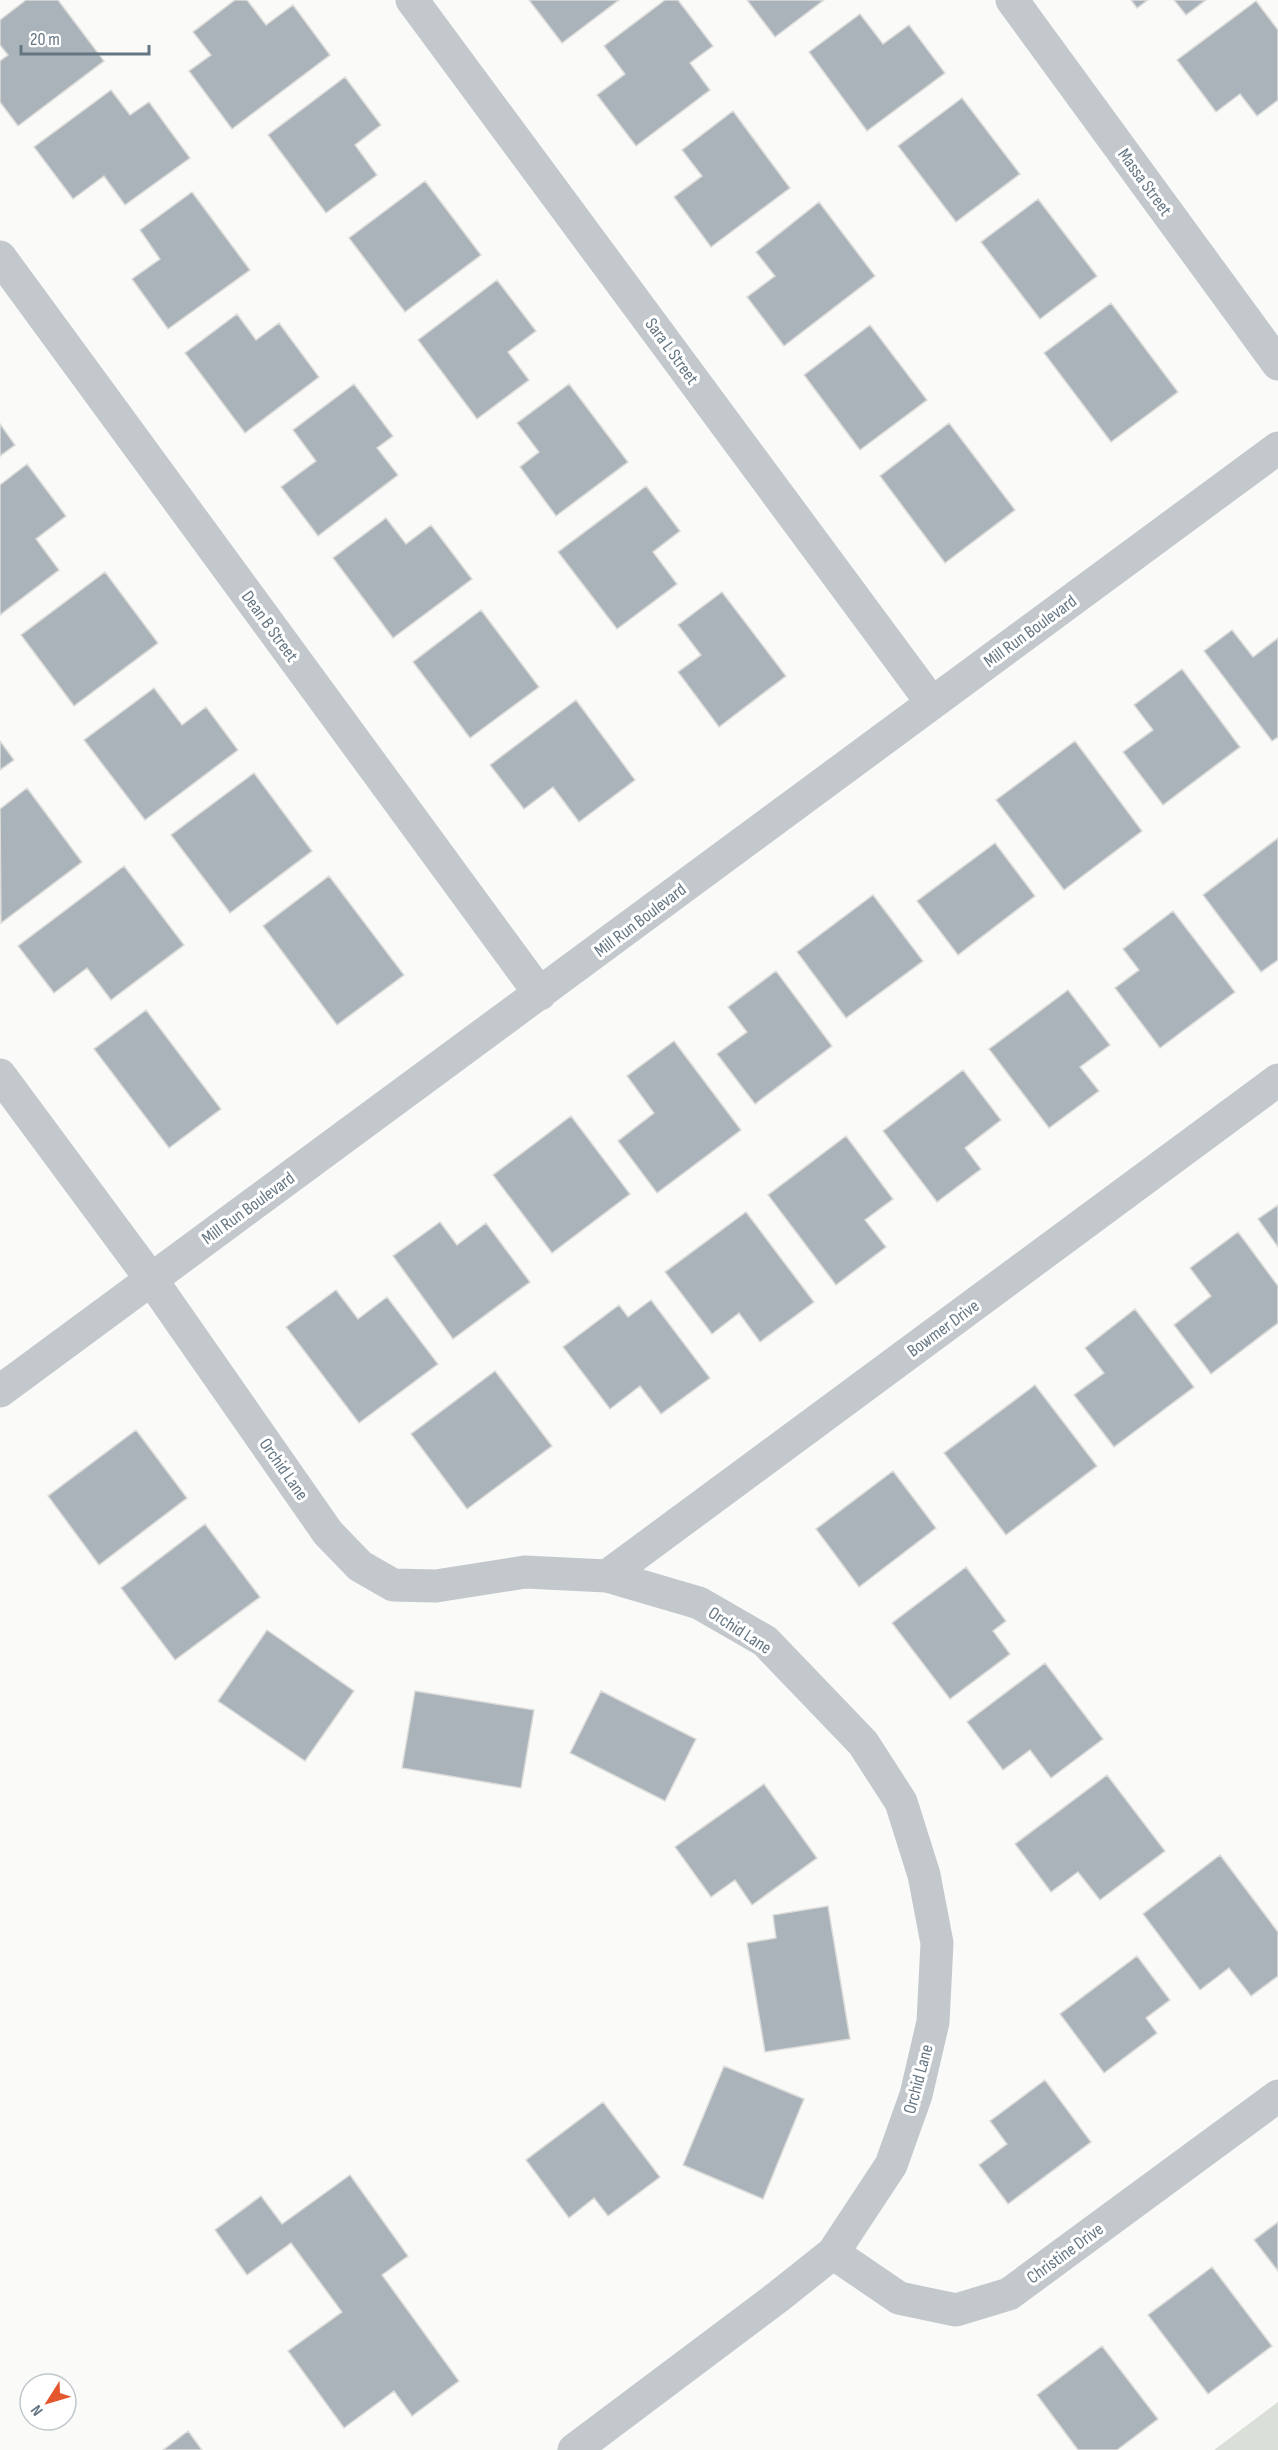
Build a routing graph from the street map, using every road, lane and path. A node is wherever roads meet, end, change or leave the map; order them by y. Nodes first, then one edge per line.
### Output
1 (412, 0) edge
2 (1012, 0) edge
3 (0, 257) edge
4 (1278, 364) edge
5 (1278, 448) edge
6 (932, 703) junction
7 (540, 994) junction
8 (0, 1075) edge
9 (1278, 1080) edge
10 (151, 1279) junction
11 (0, 1390) edge
12 (608, 1576) junction
13 (1278, 2096) edge
14 (833, 2253) junction
15 (574, 2450) edge

1 - 6 street, Sara L Street
2 - 4 street, Massa Street
3 - 7 street, Dean B Street
5 - 6 street, Mill Run Boulevard
6 - 7 street, Mill Run Boulevard
7 - 10 street, Mill Run Boulevard
8 - 10 street, Orchid Lane
9 - 12 street, Bowmer Drive
10 - 11 street, Mill Run Boulevard
10 - 12 street, Orchid Lane
12 - 14 street, Orchid Lane
13 - 14 street, Christine Drive
14 - 15 street, Orchid Lane

